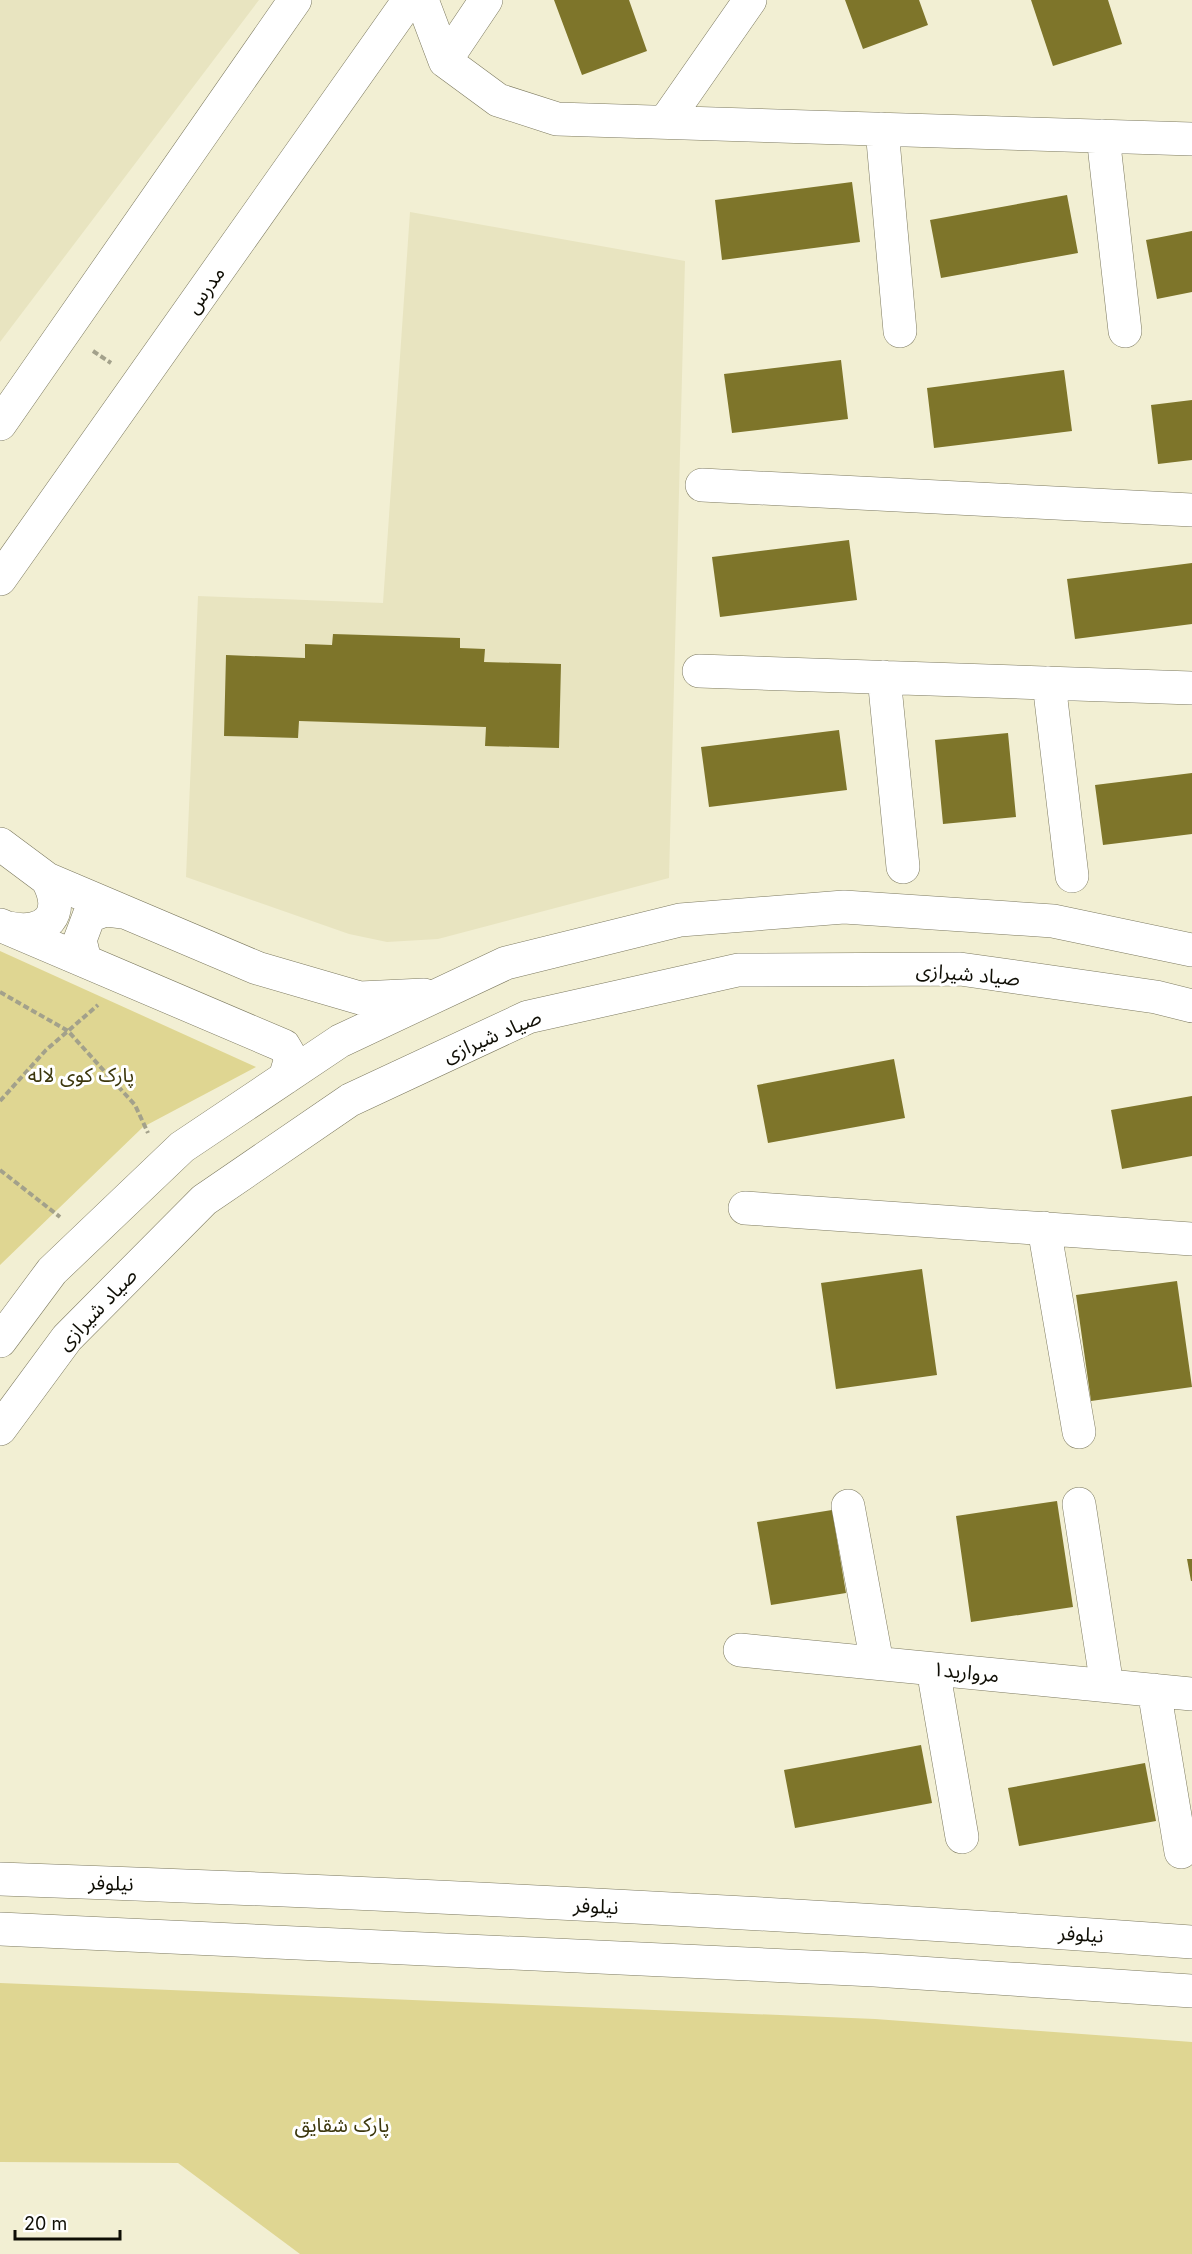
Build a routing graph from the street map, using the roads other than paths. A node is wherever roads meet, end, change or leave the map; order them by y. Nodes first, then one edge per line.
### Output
1 (295, 0) edge
2 (409, 0) edge
3 (422, 0) edge
4 (486, 0) edge
5 (750, 0) edge
6 (445, 61) junction
7 (665, 122) junction
8 (882, 129) junction
9 (1103, 136) junction
10 (1192, 139) edge
11 (900, 331) dead end
12 (1125, 331) dead end
13 (0, 424) edge
14 (702, 485) dead end
15 (1192, 510) edge
16 (0, 579) edge
17 (699, 671) dead end
18 (884, 677) junction
19 (1049, 683) junction
20 (1192, 688) edge
21 (0, 844) edge
22 (903, 867) dead end
23 (1072, 876) dead end
24 (47, 879) junction
25 (121, 912) junction
26 (4, 927) edge
27 (1192, 950) edge
28 (85, 961) junction
29 (441, 994) junction
30 (1192, 1006) edge
31 (285, 1078) junction
32 (745, 1208) dead end
33 (1044, 1228) junction
34 (1192, 1239) edge
35 (0, 1341) edge
36 (0, 1428) edge
37 (1079, 1432) dead end
38 (1079, 1504) dead end
39 (848, 1506) dead end
40 (740, 1650) dead end
41 (877, 1663) junction
42 (933, 1669) junction
43 (1107, 1686) junction
44 (1154, 1690) junction
45 (1192, 1694) edge
46 (962, 1837) dead end
47 (1181, 1852) dead end
48 (0, 1879) edge
49 (0, 1929) edge
50 (1192, 1942) edge
51 (1192, 1991) edge

1 - 13 street
2 - 16 street, مدرس
3 - 6 street
4 - 6 street
5 - 7 street
6 - 7 street
7 - 8 street
8 - 9 street
8 - 11 street
9 - 10 street
9 - 12 street
14 - 15 street
17 - 18 street
18 - 19 street
18 - 22 street
19 - 20 street
19 - 23 street
21 - 24 street
24 - 25 street
24 - 26 street
25 - 28 street
25 - 29 street
26 - 28 street
27 - 29 street
28 - 31 street
29 - 31 street
30 - 36 street, صیاد شیرازی
31 - 35 street
32 - 33 street
33 - 34 street
33 - 37 street
38 - 43 street
39 - 41 street
40 - 41 street, مروارید۱
41 - 42 street, مروارید۱
42 - 43 street, مروارید۱
42 - 46 street
43 - 44 street, مروارید۱
44 - 45 street, مروارید۱
44 - 47 street
48 - 50 street, نیلوفر
49 - 51 street

